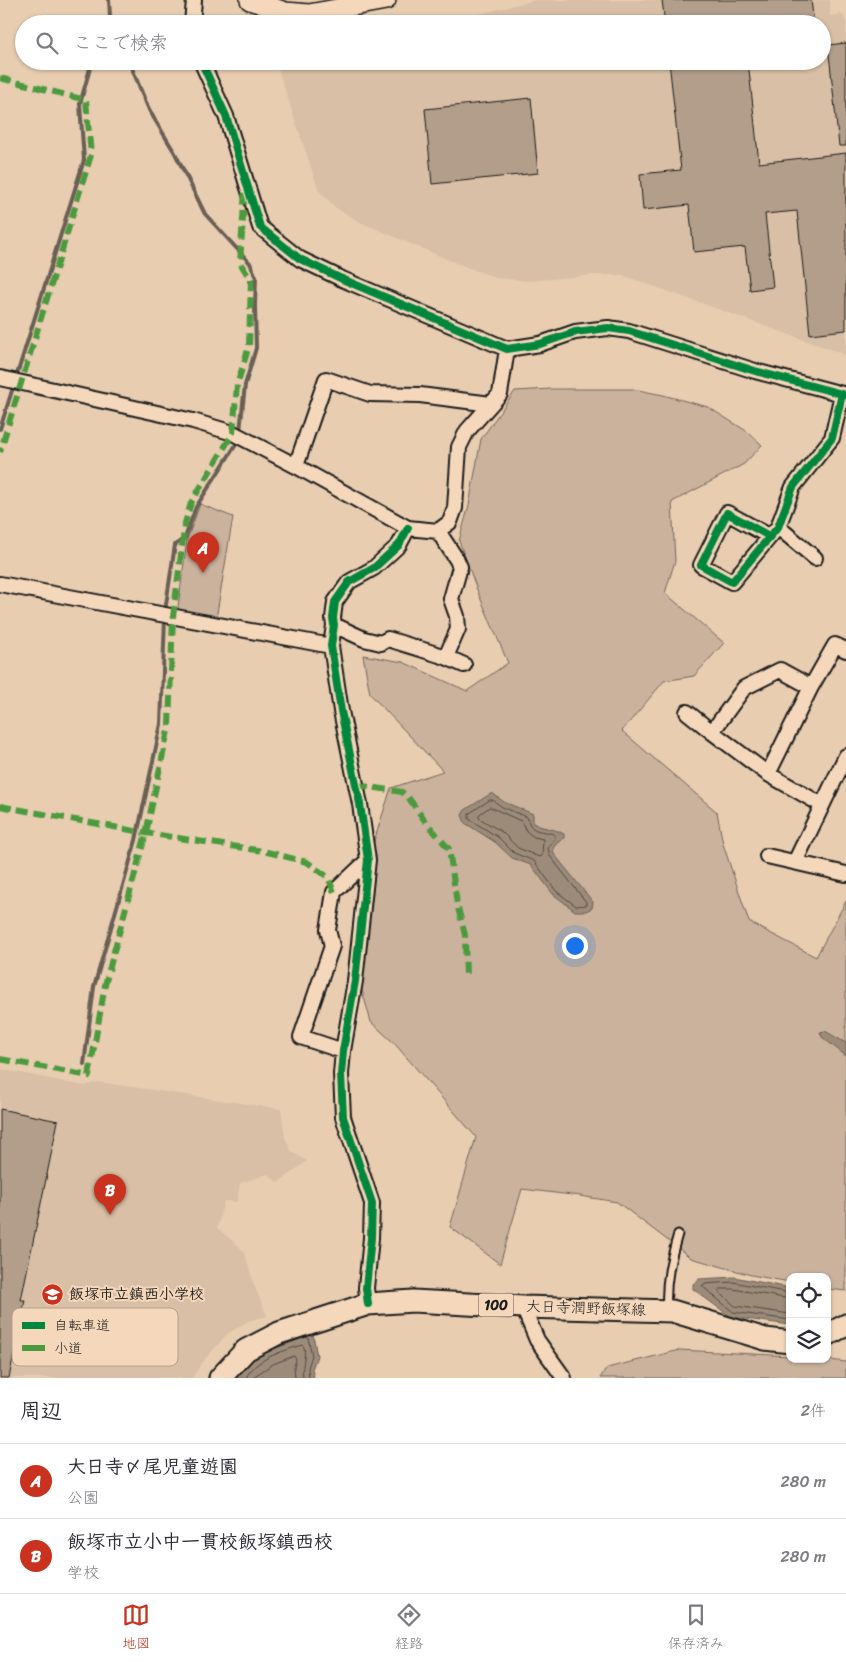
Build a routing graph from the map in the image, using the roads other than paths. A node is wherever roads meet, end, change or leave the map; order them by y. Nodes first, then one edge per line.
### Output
1 (194, 0) edge
2 (250, 0) edge
3 (386, 0) edge
4 (193, 15) edge
5 (205, 70) edge
6 (508, 349) junction
7 (0, 378) edge
8 (844, 395) edge
9 (491, 404) junction
10 (296, 466) junction
11 (408, 528) junction
12 (438, 531) junction
13 (774, 531) junction
14 (815, 558) dead end
15 (0, 584) edge
16 (334, 625) junction
17 (331, 646) junction
18 (846, 650) edge
19 (446, 657) junction
20 (464, 665) dead end
21 (811, 687) junction
22 (687, 712) dead end
23 (712, 732) junction
24 (846, 756) edge
25 (768, 774) junction
26 (822, 805) junction
27 (767, 856) dead end
28 (368, 860) junction
29 (795, 862) junction
30 (846, 874) edge
31 (342, 1051) junction
32 (678, 1234) dead end
33 (368, 1304) junction
34 (523, 1307) junction
35 (667, 1311) junction
36 (846, 1325) edge
37 (831, 1333) edge
38 (786, 1342) edge
39 (220, 1378) edge
40 (564, 1378) edge

1 - 4 street
2 - 3 street
5 - 6 street
6 - 8 street
6 - 9 street
7 - 10 street
8 - 13 street
9 - 10 street
9 - 12 street
10 - 11 street
11 - 12 street
11 - 16 street
12 - 19 street
13 - 13 street
13 - 14 street
15 - 17 street
16 - 17 street
16 - 19 street
17 - 28 street
18 - 21 street
19 - 20 street
21 - 23 street
21 - 25 street
22 - 23 street
23 - 25 street
24 - 26 street
25 - 26 street
26 - 29 street
27 - 29 street
28 - 31 street
28 - 31 street
29 - 30 street
31 - 33 street
32 - 35 lane
33 - 34 main road, 大日寺潤野飯塚線 / 100
33 - 39 main road, 大日寺潤野飯塚線 / 100
34 - 35 main road, 大日寺潤野飯塚線 / 100
34 - 40 street
35 - 38 main road, 大日寺潤野飯塚線 / 100
36 - 37 main road

